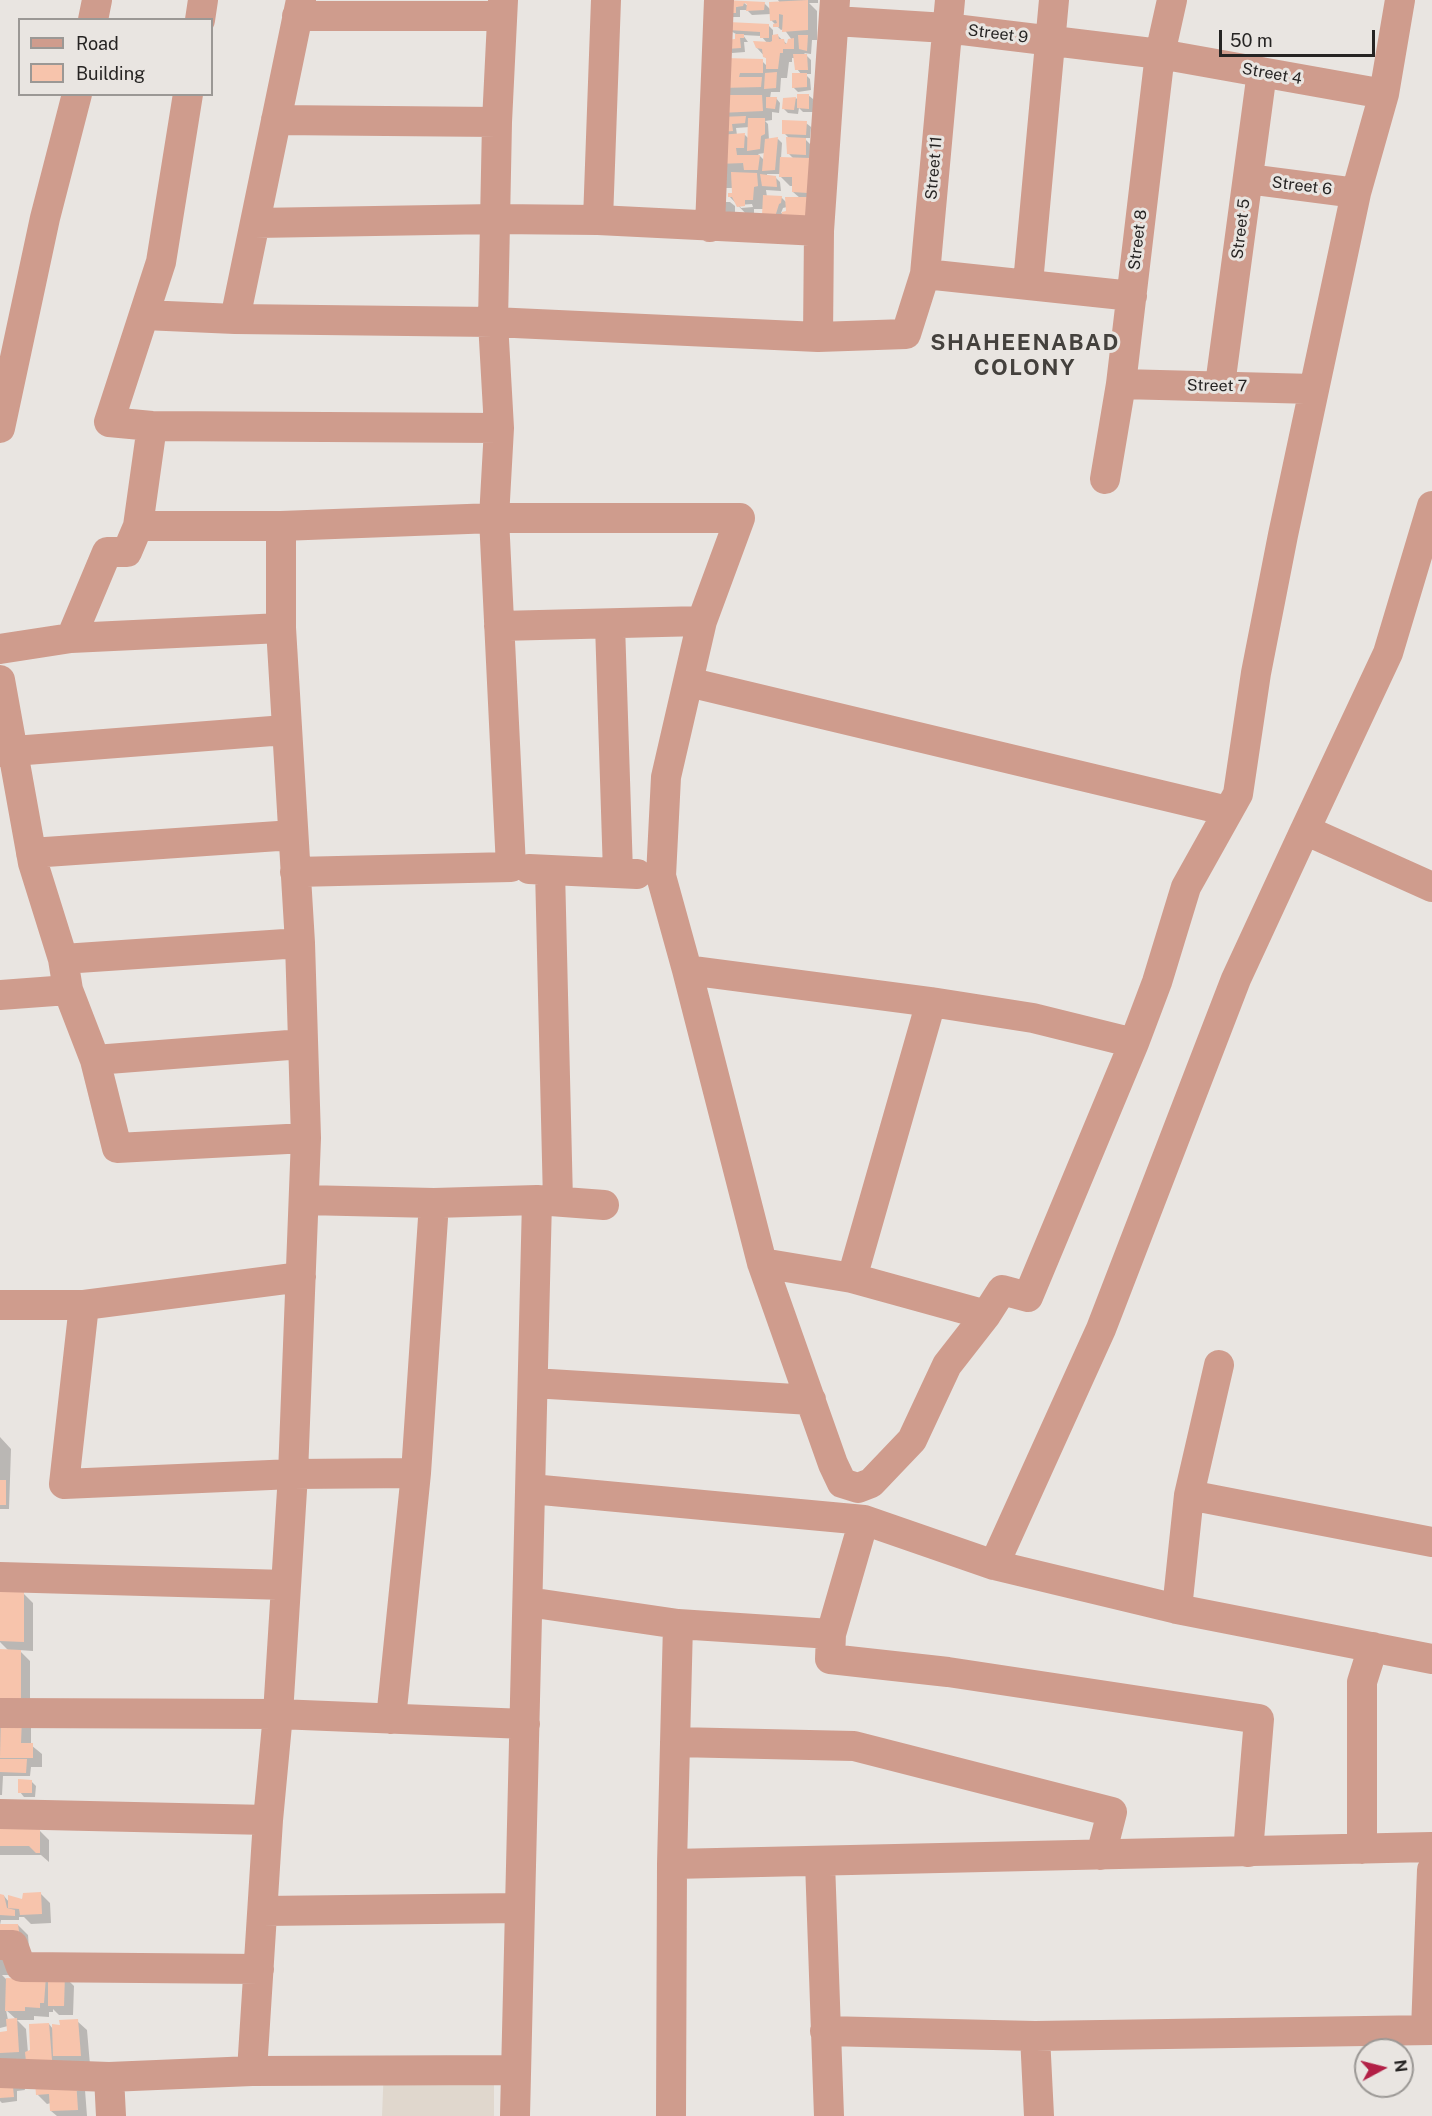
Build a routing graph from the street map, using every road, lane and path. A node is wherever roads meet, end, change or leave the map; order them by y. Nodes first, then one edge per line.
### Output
1 (97, 0) edge
2 (203, 0) edge
3 (606, 0) edge
4 (719, 0) edge
5 (1054, 0) edge
6 (1172, 0) edge
7 (1400, 0) edge
8 (299, 8) edge
9 (502, 8) edge
10 (835, 11) edge
11 (948, 14) edge
12 (93, 18) edge
13 (200, 18) edge
14 (1051, 40) junction
15 (1160, 54) junction
16 (1262, 72) junction
17 (1384, 94) junction
18 (76, 96) edge
19 (188, 96) edge
20 (276, 120) junction
21 (497, 122) junction
22 (1248, 179) junction
23 (1356, 193) junction
24 (495, 219) junction
25 (598, 220) junction
26 (255, 223) junction
27 (710, 226) junction
28 (819, 231) junction
29 (925, 274) junction
30 (1028, 283) junction
31 (1132, 296) junction
32 (144, 315) junction
33 (235, 319) junction
34 (492, 322) junction
35 (818, 337) junction
36 (1121, 384) junction
37 (1221, 385) junction
38 (1314, 389) junction
39 (152, 426) junction
40 (0, 428) edge
41 (499, 428) junction
42 (1105, 479) dead end
43 (1432, 506) edge
44 (494, 518) junction
45 (138, 526) junction
46 (281, 526) junction
47 (702, 621) junction
48 (610, 624) junction
49 (499, 626) junction
50 (281, 628) junction
51 (71, 638) junction
52 (0, 649) edge
53 (0, 680) edge
54 (688, 682) junction
55 (285, 730) junction
56 (7, 751) edge
57 (1228, 811) junction
58 (1305, 830) junction
59 (293, 835) junction
60 (31, 853) junction
61 (511, 867) junction
62 (550, 870) junction
63 (295, 872) junction
64 (618, 873) junction
65 (661, 876) junction
66 (1432, 887) edge
67 (300, 943) junction
68 (63, 959) junction
69 (687, 970) junction
70 (68, 990) junction
71 (0, 995) edge
72 (931, 1002) junction
73 (1134, 1043) junction
74 (302, 1044) junction
75 (95, 1060) junction
76 (306, 1138) junction
77 (304, 1200) junction
78 (548, 1201) junction
79 (434, 1203) junction
80 (604, 1205) dead end
81 (762, 1263) junction
82 (301, 1277) junction
83 (852, 1278) junction
84 (0, 1305) edge
85 (84, 1305) junction
86 (986, 1315) junction
87 (1219, 1365) dead end
88 (533, 1383) junction
89 (811, 1400) junction
90 (416, 1473) junction
91 (293, 1474) junction
92 (531, 1489) junction
93 (1189, 1495) junction
94 (864, 1520) junction
95 (1432, 1542) edge
96 (994, 1565) junction
97 (0, 1577) edge
98 (286, 1585) junction
99 (528, 1602) junction
100 (1178, 1609) junction
101 (678, 1624) junction
102 (831, 1635) junction
103 (1373, 1647) junction
104 (1432, 1659) edge
105 (0, 1713) edge
106 (278, 1714) junction
107 (391, 1719) junction
108 (525, 1724) junction
109 (675, 1742) junction
110 (0, 1814) edge
111 (268, 1820) junction
112 (1432, 1847) edge
113 (1362, 1849) junction
114 (1248, 1852) junction
115 (1101, 1855) junction
116 (820, 1862) junction
117 (672, 1864) junction
118 (1432, 1870) edge
119 (520, 1908) junction
120 (263, 1911) junction
121 (0, 1945) edge
122 (259, 1969) junction
123 (1429, 2030) edge
124 (825, 2031) junction
125 (1035, 2036) junction
126 (516, 2070) junction
127 (252, 2071) junction
128 (0, 2073) edge
129 (109, 2077) junction
130 (111, 2116) edge
131 (515, 2116) edge
132 (671, 2116) edge
133 (829, 2116) edge
134 (1039, 2116) edge

1 - 12 street
2 - 13 street
3 - 25 street
4 - 27 street
5 - 14 street
6 - 15 street, Street 8
7 - 17 street
8 - 9 street
8 - 20 street
9 - 21 street
10 - 11 street, Street 9
10 - 28 street
11 - 14 street, Street 9
11 - 29 street, Street 11
14 - 15 street, Street 9
14 - 30 street
15 - 16 street, Street 4
15 - 31 street, Street 8
16 - 17 street, Street 4
16 - 22 street, Street 5
17 - 23 street
18 - 40 street
19 - 32 street
20 - 21 street
20 - 26 street
21 - 24 street
22 - 23 street, Street 6
22 - 37 street, Street 5
23 - 38 street
24 - 25 street
24 - 26 street
24 - 34 street
25 - 27 street
26 - 33 street
27 - 28 street
28 - 35 street
29 - 30 street
29 - 35 street, Street 11
30 - 31 street
31 - 36 street, Street 8
32 - 33 street
32 - 39 street
33 - 34 street
34 - 35 street
34 - 41 street
36 - 37 street, Street 7
36 - 42 street, Street 8
37 - 38 street, Street 7
38 - 57 street
39 - 41 street
39 - 45 street
41 - 44 street
43 - 58 street
44 - 46 street
44 - 47 street
44 - 49 street
45 - 46 street
45 - 51 street
46 - 50 street
47 - 48 street
47 - 54 street
48 - 49 street
48 - 64 street
49 - 61 street
50 - 51 street
50 - 55 street
51 - 52 street
53 - 56 street
54 - 57 street
54 - 65 street
55 - 56 street
55 - 59 street
56 - 60 street
57 - 73 street
58 - 66 street
58 - 96 street
59 - 60 street
59 - 63 street
60 - 68 street
61 - 62 street
61 - 63 street
62 - 64 street
62 - 78 street
63 - 67 street
64 - 65 street
65 - 69 street
67 - 68 street
67 - 74 street
68 - 70 street
69 - 72 street
69 - 81 street
70 - 71 street
70 - 75 street
72 - 73 street
72 - 83 street
73 - 86 street
74 - 75 street
74 - 76 street
75 - 76 street
76 - 77 street
77 - 79 street
77 - 82 street
78 - 79 street
78 - 80 street
78 - 88 street
79 - 90 street
81 - 83 street
81 - 89 street
82 - 85 street
82 - 91 street
83 - 86 street
84 - 85 street
85 - 91 street
86 - 89 street
87 - 93 street
88 - 89 street
88 - 92 street
90 - 91 street
90 - 107 street
91 - 98 street
92 - 94 street
92 - 99 street
93 - 95 street
93 - 100 street
94 - 96 street
94 - 102 street
96 - 100 street
97 - 98 street
98 - 106 street
99 - 101 street
99 - 108 street
100 - 103 street
101 - 102 street
101 - 109 street
102 - 114 street
103 - 104 street
103 - 113 street
105 - 106 street
106 - 107 street
106 - 111 street
107 - 108 street
108 - 119 street
109 - 115 street
109 - 117 street
110 - 111 street
111 - 120 street
112 - 113 street
113 - 114 street
114 - 115 street
115 - 116 street
116 - 117 street
116 - 124 street
117 - 132 street
118 - 123 street
119 - 120 street
119 - 126 street
120 - 122 street
121 - 122 street
122 - 127 street
123 - 125 street
124 - 125 street
124 - 133 street
125 - 134 street
126 - 127 street
126 - 131 street
127 - 129 street
128 - 129 street
129 - 130 street

